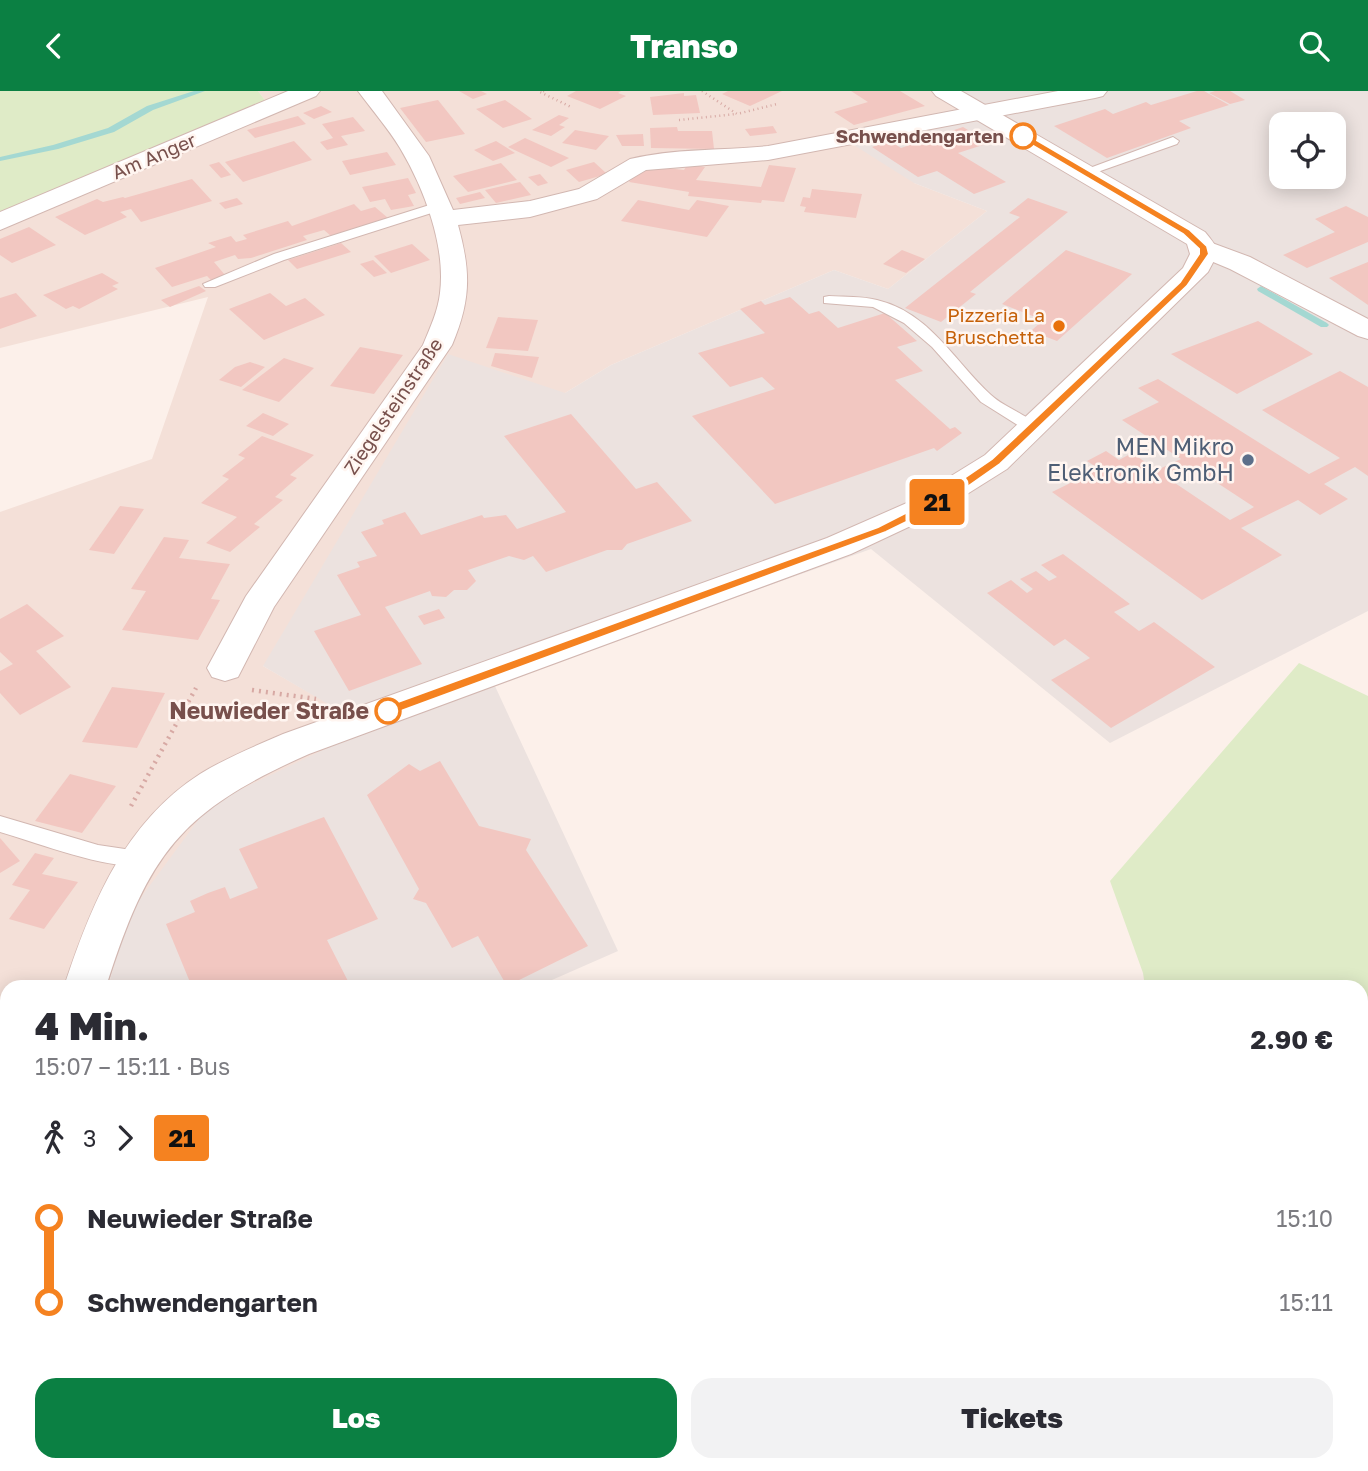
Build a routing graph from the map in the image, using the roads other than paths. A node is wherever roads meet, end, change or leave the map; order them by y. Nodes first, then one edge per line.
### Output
1 (308, 91) edge
2 (370, 91) edge
3 (944, 91) edge
4 (1095, 91) edge
5 (981, 113) junction
6 (1173, 141) dead end
7 (1085, 172) junction
8 (441, 213) junction
9 (0, 222) edge
10 (1204, 248) junction
11 (210, 284) dead end
12 (828, 300) dead end
13 (1368, 330) edge
14 (1032, 428) junction
15 (225, 668) road end
16 (0, 824) edge
17 (138, 857) junction
18 (87, 980) edge

1 - 9 street, Am Anger
2 - 8 street, Ziegelsteinstraße
3 - 5 street
4 - 5 street
5 - 7 street
5 - 8 street
6 - 7 lane
7 - 10 street
8 - 11 lane
8 - 15 street, Ziegelsteinstraße
10 - 13 street
10 - 14 street
12 - 14 lane
14 - 17 street
16 - 17 lane
17 - 18 street

